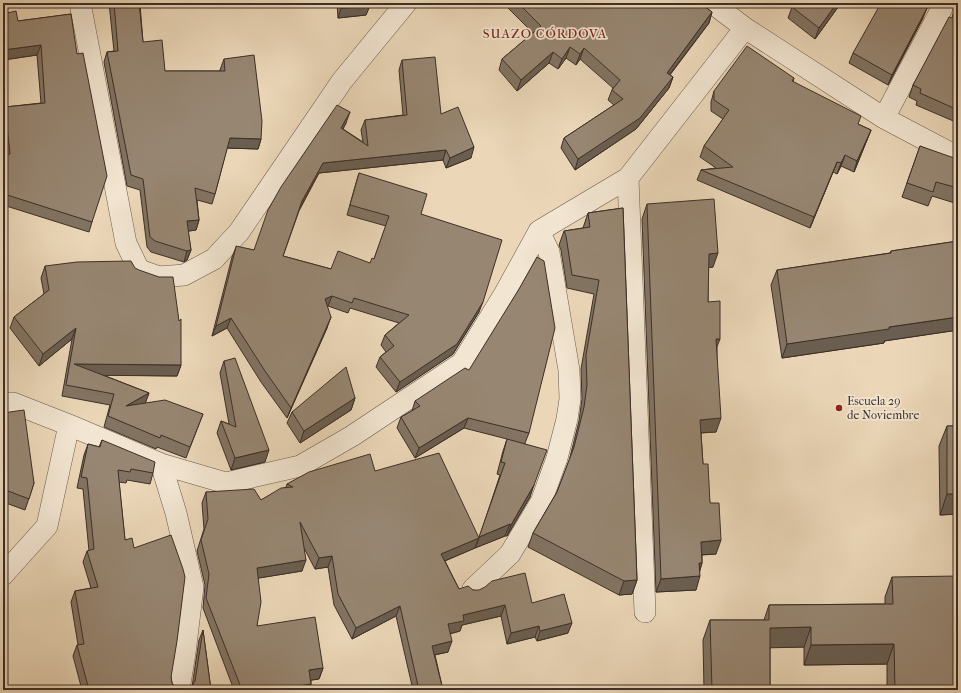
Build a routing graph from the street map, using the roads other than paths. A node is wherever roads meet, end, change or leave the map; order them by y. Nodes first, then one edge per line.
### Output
1 (80, 3) edge
2 (406, 3) edge
3 (712, 3) edge
4 (944, 3) edge
5 (744, 28) junction
6 (884, 118) junction
7 (958, 157) edge
8 (628, 178) junction
9 (539, 231) junction
10 (3, 403) edge
11 (69, 425) junction
12 (161, 464) junction
13 (3, 575) edge
14 (473, 589) edge
15 (645, 612) dead end
16 (179, 690) edge

1 - 2 street
3 - 5 street
4 - 6 street
5 - 6 street
5 - 8 street
6 - 7 street
8 - 9 street
8 - 15 street
9 - 12 street
9 - 14 street
10 - 11 street
11 - 12 street
11 - 13 street
12 - 16 street

